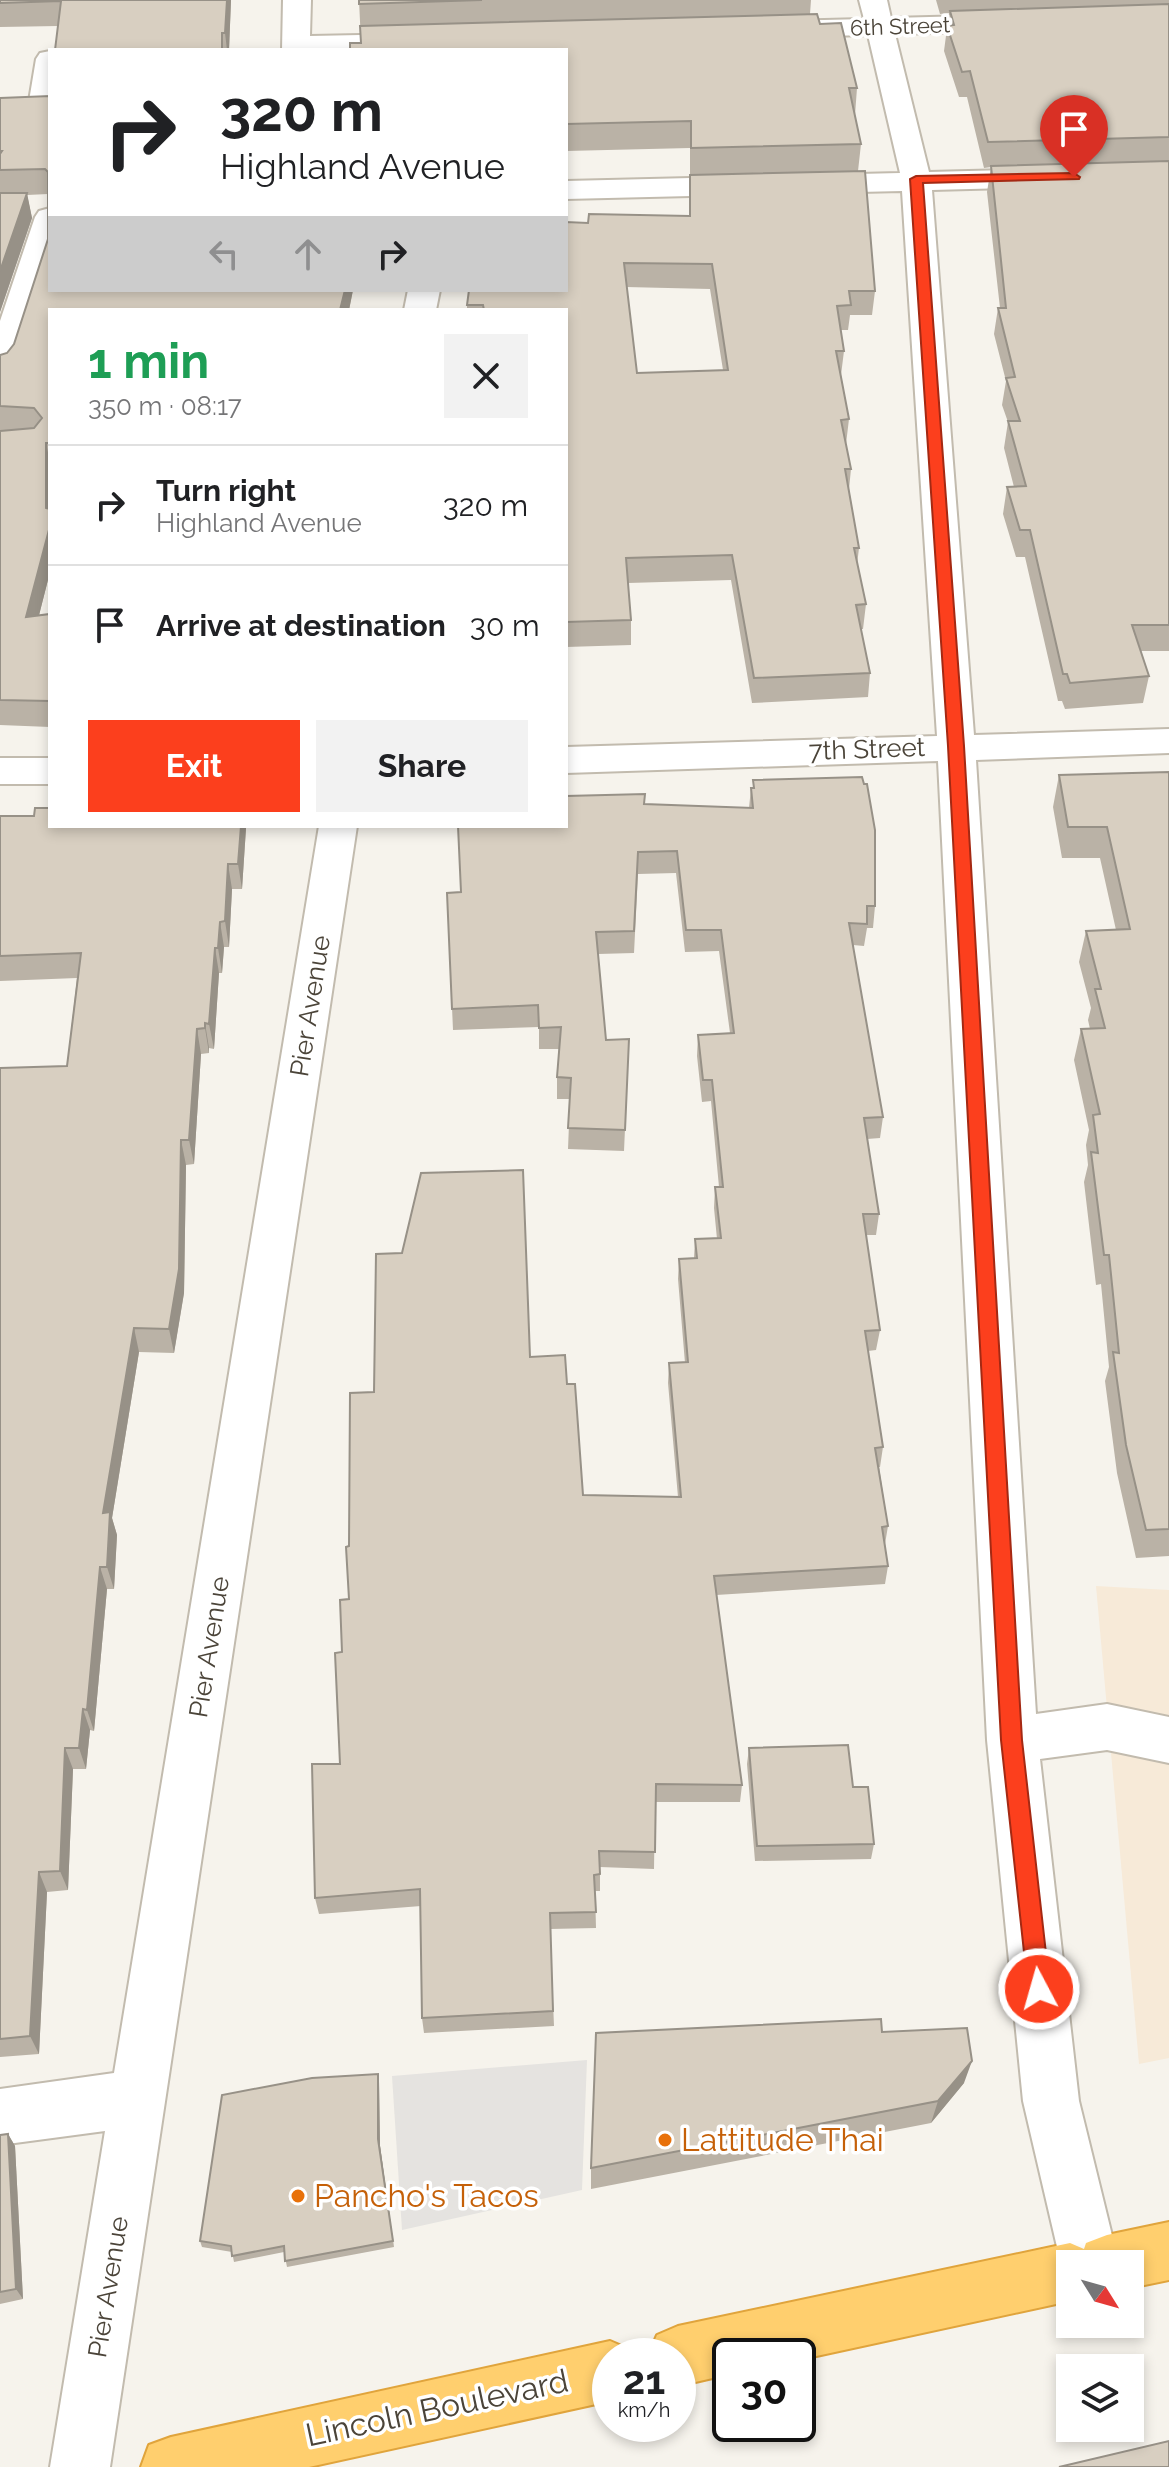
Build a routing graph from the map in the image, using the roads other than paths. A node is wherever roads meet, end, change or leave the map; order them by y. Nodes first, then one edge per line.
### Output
1 (297, 0) edge
2 (877, 13) edge
3 (1032, 22) edge
4 (756, 30) edge
5 (445, 41) edge
6 (296, 48) edge
7 (48, 73) edge
8 (48, 108) edge
9 (1169, 175) edge
10 (916, 179) junction
11 (568, 190) edge
12 (42, 210) edge
13 (0, 369) edge
14 (1169, 741) edge
15 (956, 746) junction
16 (568, 760) edge
17 (0, 771) edge
18 (48, 771) edge
19 (338, 828) edge
20 (1012, 1740) junction
21 (1169, 1740) edge
22 (138, 2098) junction
23 (0, 2117) edge
24 (1087, 2250) edge
25 (1169, 2251) edge
26 (1144, 2256) edge
27 (1056, 2275) edge
28 (696, 2352) edge
29 (592, 2376) edge
30 (287, 2453) edge
31 (80, 2467) edge
32 (171, 2467) edge

1 - 6 street
2 - 3 street, 6th Street
2 - 4 street, 6th Street
2 - 10 street
5 - 6 street
7 - 8 street
9 - 10 street
10 - 11 street
10 - 15 street
12 - 13 street
14 - 15 street, 7th Street
15 - 16 street, 7th Street
15 - 20 street
17 - 18 street
19 - 22 street, Pier Avenue
20 - 21 street
20 - 24 street
22 - 23 street
22 - 31 street, Pier Avenue
25 - 26 highway
27 - 28 highway
29 - 30 highway, Lincoln Boulevard
30 - 32 highway, Lincoln Boulevard

